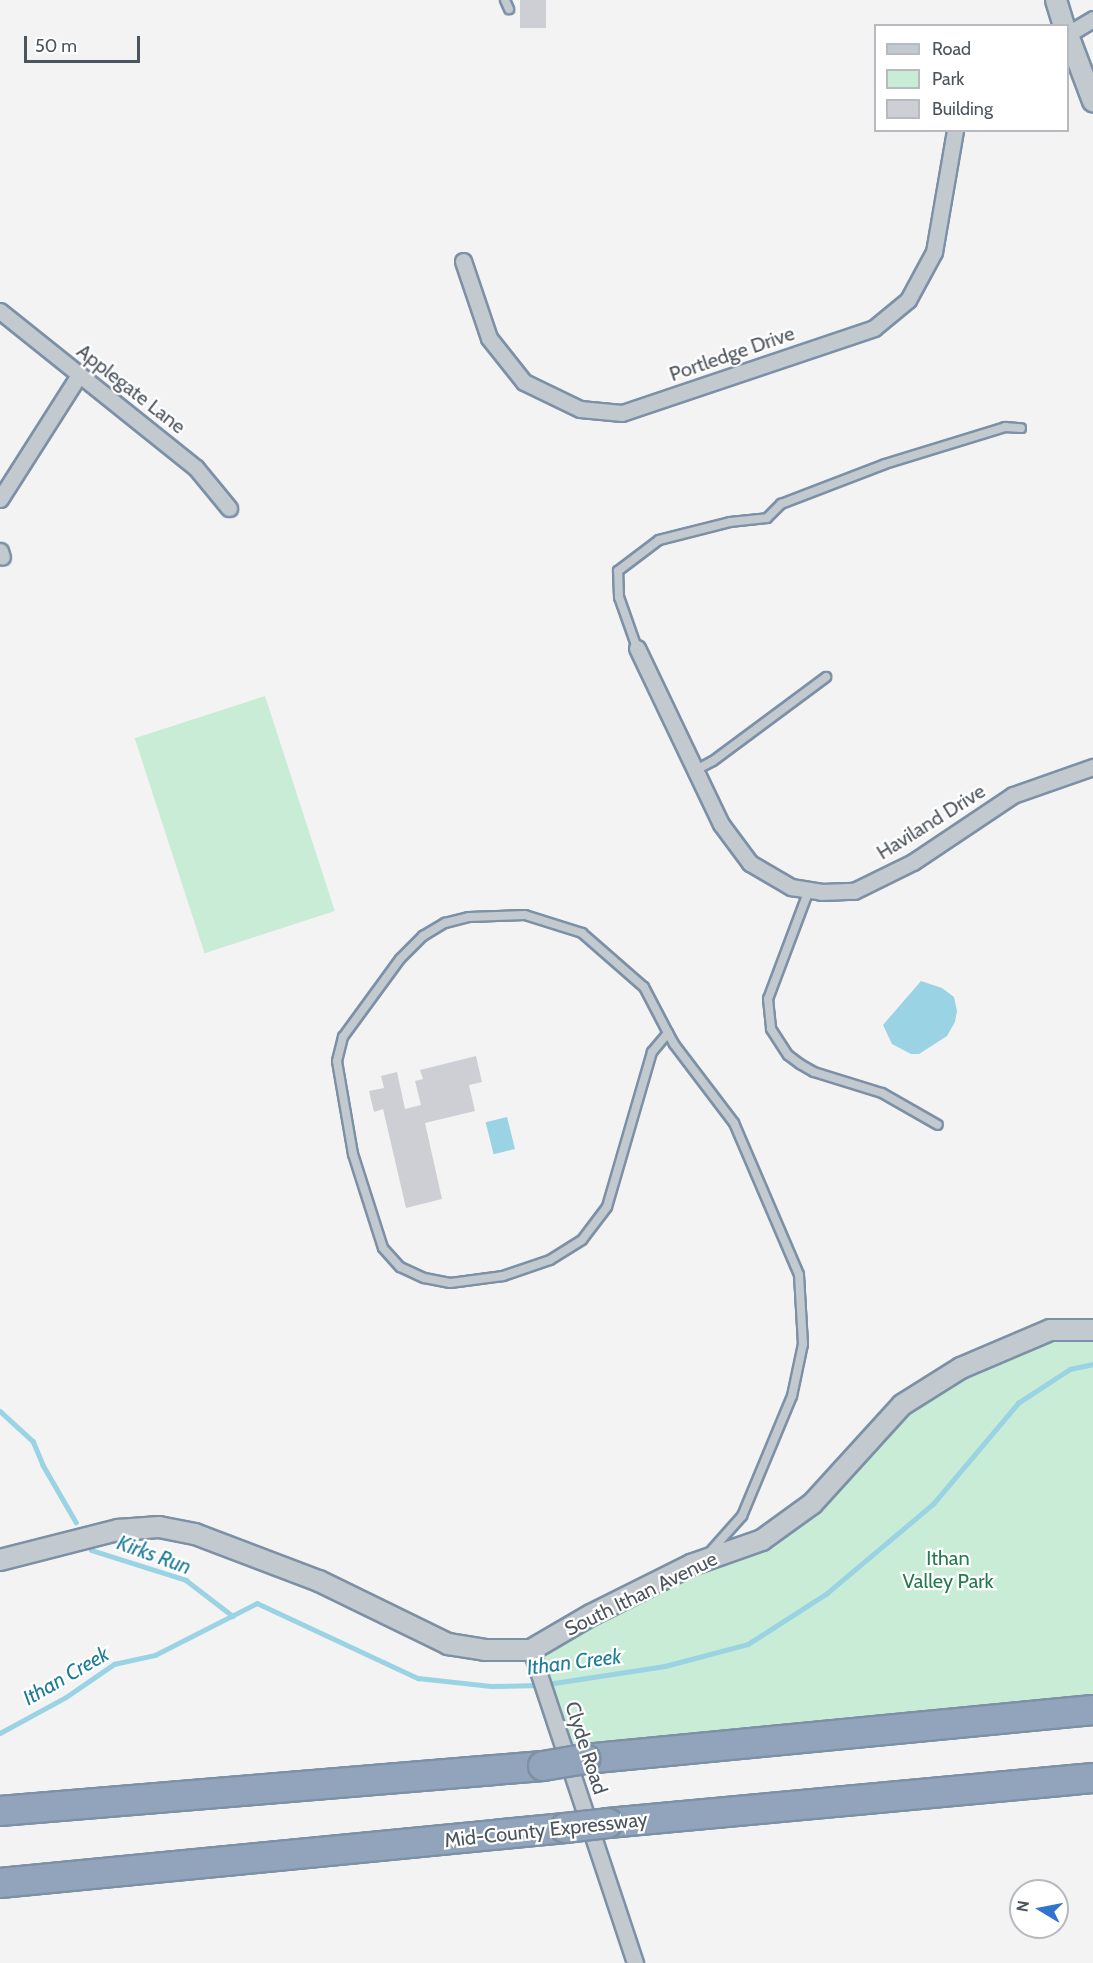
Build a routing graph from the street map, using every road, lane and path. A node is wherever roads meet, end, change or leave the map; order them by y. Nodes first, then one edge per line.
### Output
1 (505, 0) edge
2 (1056, 0) edge
3 (509, 9) dead end
4 (1093, 19) edge
5 (1063, 24) edge
6 (1069, 34) edge
7 (1069, 38) edge
8 (1093, 101) edge
9 (956, 132) edge
10 (463, 261) dead end
11 (0, 311) edge
12 (79, 375) junction
13 (1021, 428) dead end
14 (0, 499) edge
15 (229, 508) dead end
16 (637, 648) joint
17 (826, 677) dead end
18 (1093, 767) edge
19 (694, 771) junction
20 (809, 890) junction
21 (668, 1033) junction
22 (938, 1125) dead end
23 (1093, 1330) edge
24 (0, 1560) edge
25 (703, 1561) junction
26 (531, 1650) junction
27 (1093, 1710) edge
28 (1093, 1778) edge
29 (0, 1811) edge
30 (0, 1883) edge
31 (635, 1963) edge

1 - 3 lane
2 - 5 street
4 - 6 street
7 - 8 street
9 - 10 street, Portledge Drive
11 - 12 street, Applegate Lane
12 - 14 street
12 - 15 street, Applegate Lane
13 - 16 lane
16 - 19 street, Haviland Drive
17 - 19 lane
18 - 20 street, Haviland Drive
19 - 20 street, Haviland Drive
20 - 22 lane
21 - 21 lane
21 - 25 lane
23 - 25 street, South Ithan Avenue
24 - 26 street
25 - 26 street, South Ithan Avenue
26 - 31 street, Clyde Road
27 - 29 highway, bridge
28 - 30 highway, Mid-County Expressway, bridge

